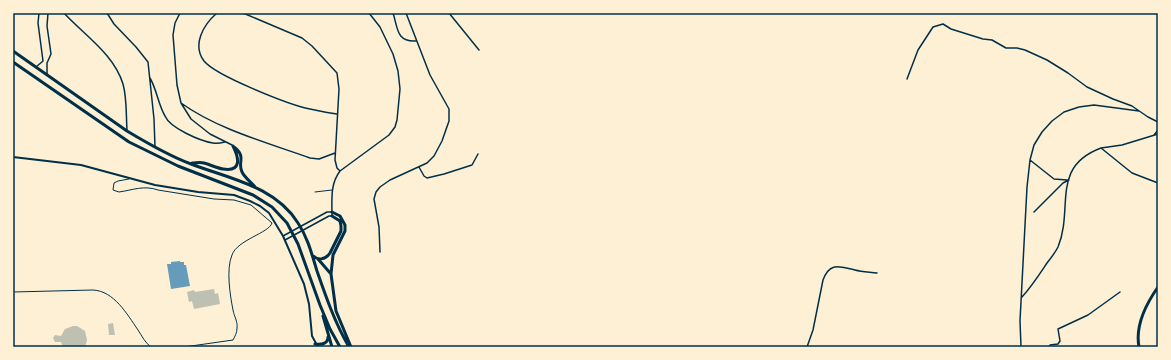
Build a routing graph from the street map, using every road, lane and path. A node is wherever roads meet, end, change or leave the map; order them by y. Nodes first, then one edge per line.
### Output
1 (40, 13) edge
2 (48, 13) edge
3 (64, 13) edge
4 (107, 13) edge
5 (180, 13) edge
6 (217, 13) edge
7 (243, 13) edge
8 (369, 13) edge
9 (393, 13) edge
10 (406, 13) edge
11 (448, 13) edge
12 (416, 41) junction
13 (480, 50) dead end
14 (13, 51) edge
15 (13, 62) edge
16 (36, 67) junction
17 (47, 75) junction
18 (150, 77) junction
19 (907, 79) dead end
20 (181, 103) junction
21 (1139, 111) junction
22 (338, 114) junction
23 (1158, 122) edge
24 (1158, 130) edge
25 (127, 131) junction
26 (1158, 134) edge
27 (1154, 135) junction
28 (225, 142) junction
29 (234, 146) junction
30 (154, 147) junction
31 (1101, 148) junction
32 (335, 153) junction
33 (478, 154) dead end
34 (13, 157) edge
35 (1030, 160) junction
36 (190, 164) junction
37 (419, 167) junction
38 (340, 171) junction
39 (136, 179) junction
40 (1069, 180) junction
41 (1158, 183) edge
42 (257, 188) junction
43 (333, 190) junction
44 (315, 192) dead end
45 (332, 212) junction
46 (1034, 212) dead end
47 (332, 216) junction
48 (283, 236) junction
49 (285, 240) junction
50 (380, 252) dead end
51 (311, 254) junction
52 (318, 259) junction
53 (877, 273) dead end
54 (331, 274) junction
55 (1158, 287) edge
56 (13, 292) edge
57 (1120, 292) dead end
58 (1022, 298) junction
59 (320, 305) junction
60 (328, 333) junction
61 (315, 344) junction
62 (151, 347) edge
63 (184, 347) edge
64 (318, 347) edge
65 (332, 347) edge
66 (340, 347) edge
67 (350, 347) edge
68 (807, 347) edge
69 (1022, 347) edge
70 (1049, 347) edge
71 (1139, 347) edge

1 - 16 street
2 - 17 street
3 - 25 street
4 - 18 street
5 - 20 street
6 - 22 street
7 - 22 street
8 - 38 street
9 - 12 street
10 - 12 street
11 - 13 street
12 - 37 street
14 - 16 highway
15 - 59 highway
16 - 17 highway
17 - 25 highway
18 - 28 street
18 - 30 street
19 - 21 street
20 - 28 street
20 - 32 street
21 - 23 street
21 - 35 street
22 - 32 street
24 - 27 street
25 - 30 highway
26 - 27 street
27 - 31 street
28 - 29 street
29 - 36 highway
29 - 42 highway
30 - 36 highway
31 - 40 street
31 - 41 street
32 - 38 street
33 - 37 street
34 - 39 street
35 - 40 street
35 - 58 street
36 - 42 highway
37 - 50 street
38 - 43 street
39 - 48 street
39 - 63 lane
40 - 46 street
40 - 58 street
42 - 51 highway
43 - 44 lane
43 - 45 street
45 - 47 street
45 - 48 street
45 - 54 highway
47 - 49 street
47 - 52 highway
48 - 49 street
49 - 61 street
51 - 52 highway
51 - 67 highway
52 - 54 highway
53 - 68 street
54 - 67 highway
55 - 71 highway
56 - 62 lane
57 - 70 street
58 - 69 street
59 - 60 highway
59 - 66 highway
60 - 61 highway
60 - 65 highway
61 - 64 street

